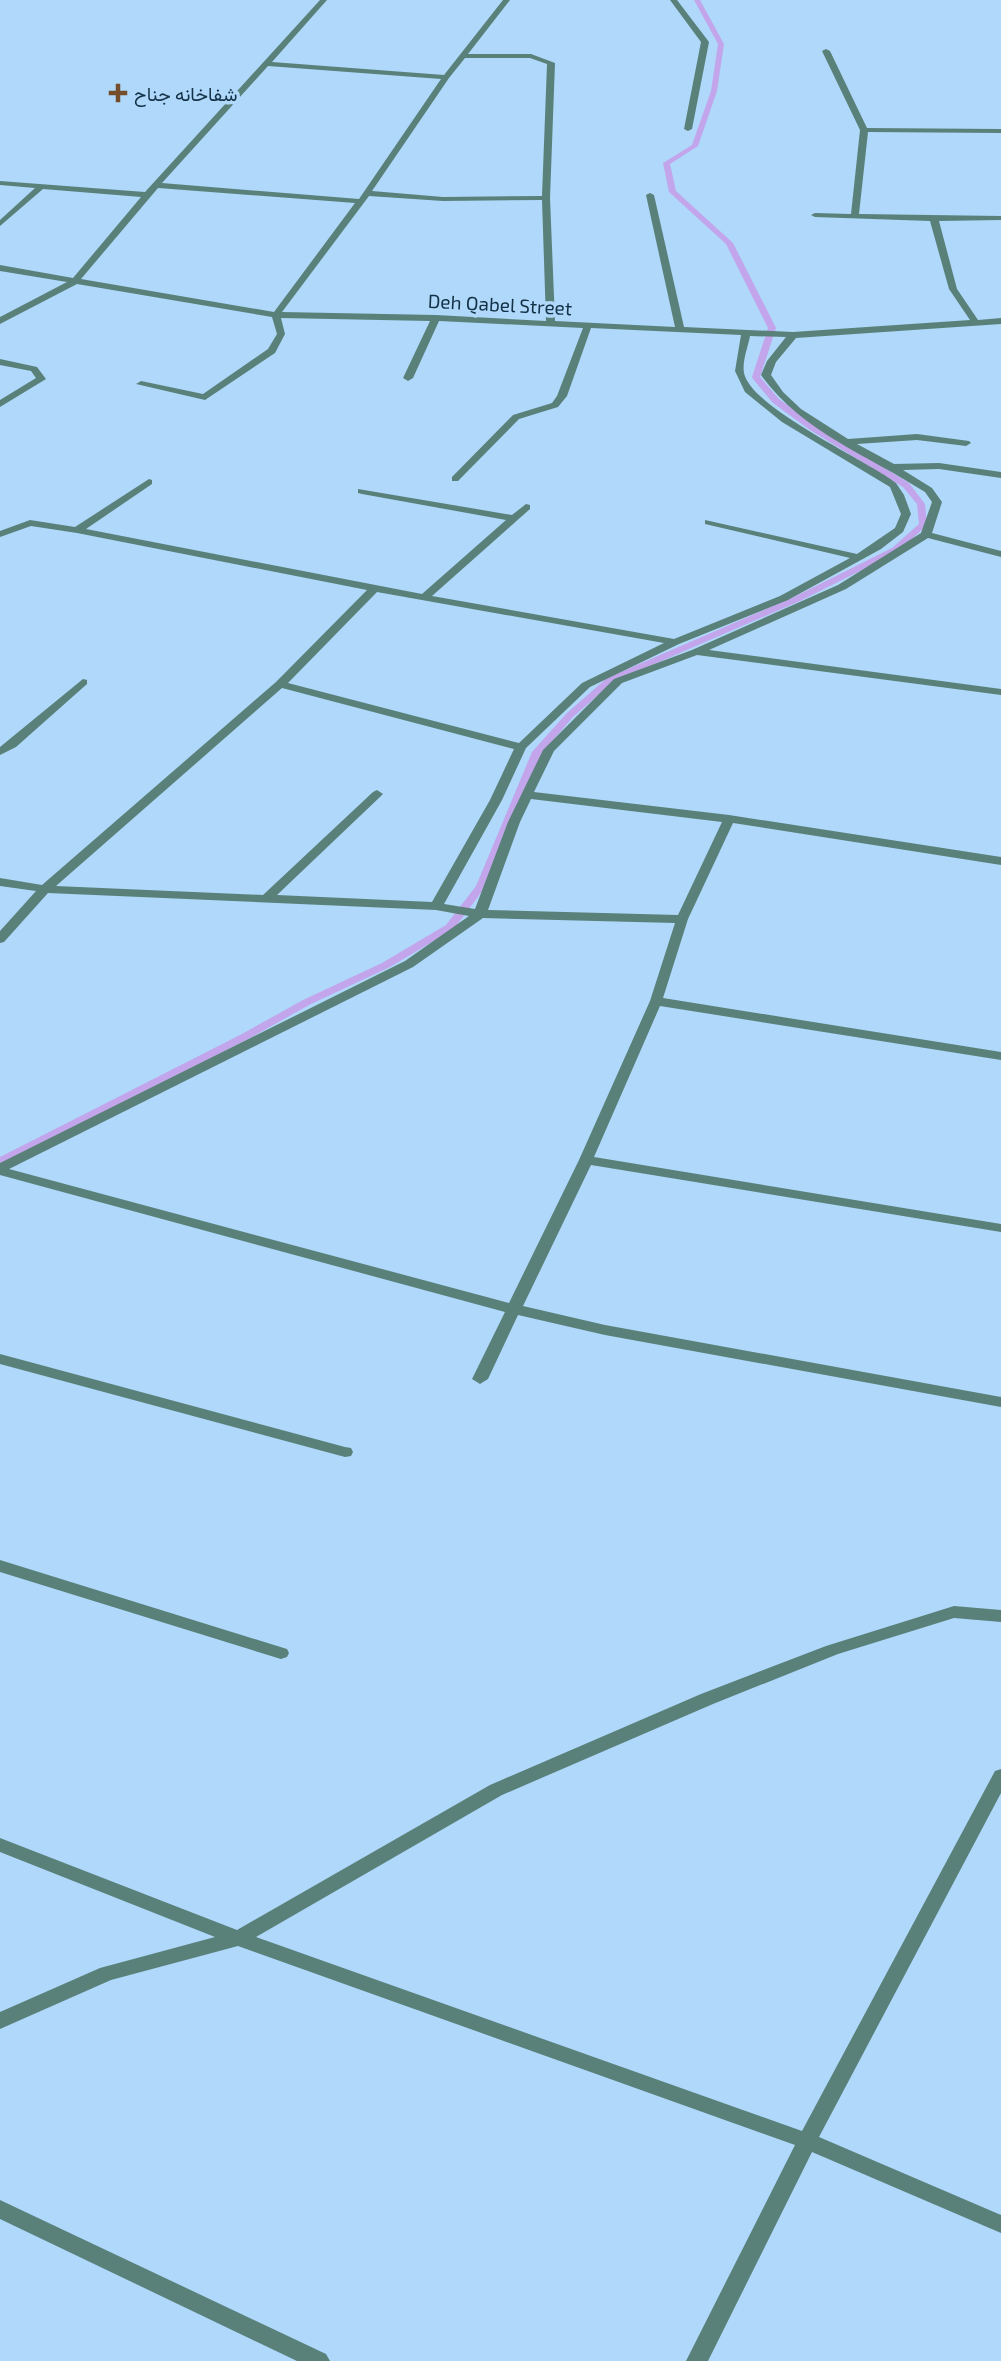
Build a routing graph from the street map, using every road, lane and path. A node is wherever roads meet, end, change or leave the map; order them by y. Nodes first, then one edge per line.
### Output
1 (324, 0) edge
2 (507, 0) edge
3 (673, 0) edge
4 (826, 51) dead end
5 (465, 56) junction
6 (268, 64) junction
7 (446, 77) junction
8 (688, 129) dead end
9 (864, 130) junction
10 (1001, 131) edge
11 (0, 183) edge
12 (157, 185) junction
13 (42, 186) junction
14 (367, 193) junction
15 (147, 195) junction
16 (650, 195) dead end
17 (547, 198) junction
18 (359, 201) junction
19 (815, 215) dead end
20 (855, 218) junction
21 (1001, 218) edge
22 (934, 219) junction
23 (0, 224) edge
24 (0, 268) edge
25 (75, 281) junction
26 (276, 315) junction
27 (436, 318) junction
28 (0, 321) edge
29 (1001, 321) edge
30 (975, 322) junction
31 (551, 324) junction
32 (588, 325) junction
33 (680, 331) junction
34 (746, 334) junction
35 (793, 335) junction
36 (0, 362) edge
37 (408, 378) dead end
38 (141, 384) dead end
39 (0, 404) edge
40 (848, 442) junction
41 (967, 443) dead end
42 (892, 467) junction
43 (1001, 475) edge
44 (455, 479) dead end
45 (149, 482) dead end
46 (362, 491) dead end
47 (526, 507) dead end
48 (514, 518) junction
49 (709, 522) dead end
50 (77, 530) junction
51 (0, 534) edge
52 (926, 535) junction
53 (1001, 554) edge
54 (859, 557) junction
55 (376, 587) junction
56 (424, 598) junction
57 (676, 642) junction
58 (695, 652) junction
59 (83, 682) dead end
60 (280, 684) junction
61 (1001, 692) edge
62 (521, 747) junction
63 (0, 752) edge
64 (377, 794) dead end
65 (527, 795) junction
66 (729, 819) junction
67 (1001, 861) edge
68 (0, 882) edge
69 (45, 889) junction
70 (267, 898) junction
71 (436, 906) junction
72 (480, 914) junction
73 (682, 919) junction
74 (0, 939) edge
75 (656, 1001) junction
76 (1001, 1056) edge
77 (586, 1160) junction
78 (0, 1169) edge
79 (1001, 1228) edge
80 (513, 1309) junction
81 (0, 1359) edge
82 (480, 1379) dead end
83 (1001, 1402) edge
84 (345, 1452) dead end
85 (0, 1566) edge
86 (1001, 1616) edge
87 (281, 1653) dead end
88 (1001, 1777) edge
89 (0, 1845) edge
90 (238, 1938) junction
91 (0, 2021) edge
92 (807, 2141) junction
93 (0, 2208) edge
94 (1001, 2224) edge
95 (319, 2361) edge
96 (697, 2361) edge

1 - 6 street
2 - 5 street
3 - 8 street
4 - 9 street
5 - 7 street
5 - 17 street
6 - 7 street
6 - 12 street
7 - 14 street
9 - 10 street
9 - 20 street
11 - 13 street
12 - 15 street
12 - 18 street
13 - 15 street
13 - 23 street
14 - 17 street
14 - 18 street
15 - 25 street
16 - 33 street
17 - 31 street
18 - 26 street
19 - 20 street
20 - 22 street
21 - 22 street
22 - 30 street
24 - 25 street, Deh Qabel Street
25 - 26 street, Deh Qabel Street
25 - 28 street
26 - 27 street, Deh Qabel Street
26 - 38 street
27 - 31 street, Deh Qabel Street
27 - 37 street
29 - 30 street, Deh Qabel Street
30 - 35 street, Deh Qabel Street
31 - 32 street, Deh Qabel Street
32 - 33 street, Deh Qabel Street
32 - 44 street
33 - 34 street, Deh Qabel Street
34 - 35 street, Deh Qabel Street
34 - 54 street
35 - 40 street
36 - 39 street
40 - 41 street
40 - 42 street
42 - 43 street
42 - 52 street
45 - 50 street
46 - 48 street
47 - 48 street
48 - 56 street
49 - 54 street
50 - 51 street
50 - 55 street
52 - 53 street
52 - 58 street
54 - 57 street
55 - 56 street
55 - 60 street
56 - 57 street
57 - 62 street
58 - 61 street
58 - 65 street
59 - 63 street
60 - 62 street
60 - 69 street
62 - 71 street
64 - 70 street
65 - 66 street
65 - 72 street
66 - 67 street
66 - 73 street
68 - 69 street
69 - 70 street
69 - 74 street
70 - 71 street
71 - 72 street
72 - 73 street
72 - 78 street
73 - 75 street
75 - 76 street
75 - 77 street
77 - 79 street
77 - 80 street
78 - 80 street
80 - 82 street
80 - 83 street
81 - 84 street
85 - 87 street
86 - 90 street
88 - 92 street
89 - 90 street
90 - 91 street
90 - 92 street
92 - 94 street
92 - 96 street
93 - 95 street

